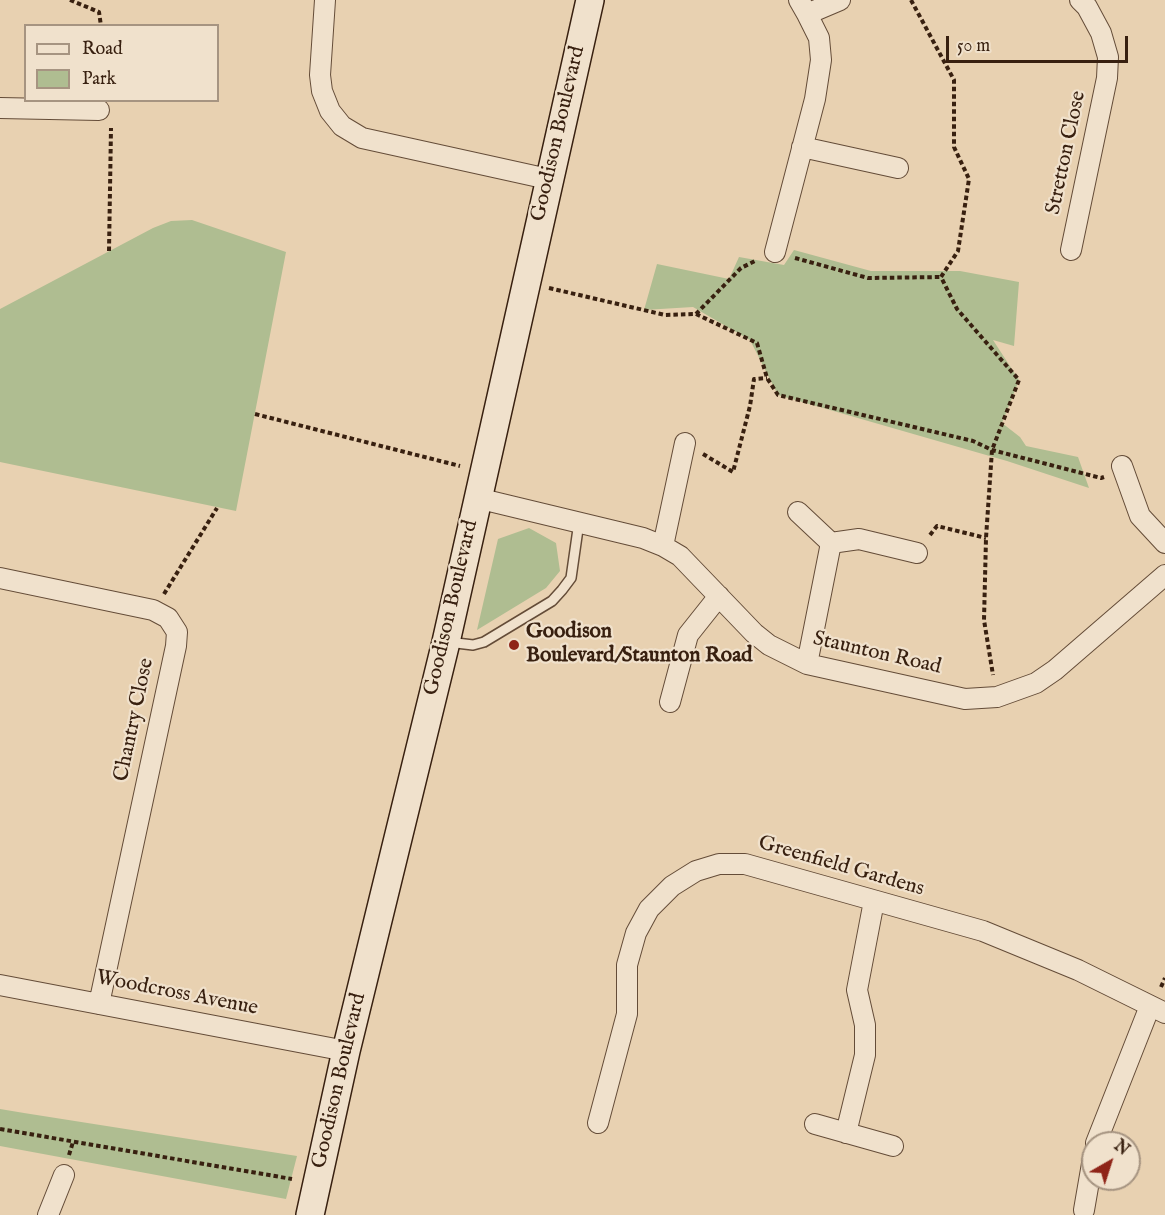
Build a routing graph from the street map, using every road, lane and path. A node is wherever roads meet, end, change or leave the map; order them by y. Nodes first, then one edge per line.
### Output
1 (70, 0) edge
2 (325, 0) edge
3 (590, 0) edge
4 (840, 0) edge
5 (911, 0) edge
6 (1080, 0) edge
7 (803, 7) edge
8 (101, 24) edge
9 (0, 108) edge
10 (105, 116) joint
11 (802, 147) junction
12 (898, 168) dead end
13 (548, 179) junction
14 (1071, 250) dead end
15 (109, 251) dead end
16 (775, 252) junction
17 (941, 277) junction
18 (525, 282) junction
19 (696, 314) junction
20 (767, 378) junction
21 (255, 414) dead end
22 (685, 443) joint
23 (992, 450) junction
24 (1122, 466) joint
25 (483, 472) junction
26 (477, 498) junction
27 (217, 508) dead end
28 (798, 512) dead end
29 (579, 522) junction
30 (986, 538) junction
31 (831, 543) junction
32 (1165, 543) edge
33 (663, 546) junction
34 (916, 553) joint
35 (1165, 575) edge
36 (0, 578) edge
37 (719, 596) junction
38 (153, 610) junction
39 (446, 642) junction
40 (807, 664) junction
41 (997, 697) junction
42 (670, 702) dead end
43 (874, 901) junction
44 (0, 985) edge
45 (99, 1004) junction
46 (1158, 1010) edge
47 (346, 1050) junction
48 (598, 1123) dead end
49 (815, 1124) dead end
50 (0, 1129) edge
51 (1102, 1131) edge
52 (846, 1133) junction
53 (893, 1146) dead end
54 (64, 1175) dead end
55 (317, 1184) junction
56 (1087, 1191) edge
57 (1084, 1210) dead end
58 (48, 1215) edge
59 (310, 1215) edge

1 - 8 path
2 - 13 street
3 - 13 street, Goodison Boulevard
4 - 7 street
5 - 17 path
6 - 14 street, Stretton Close
7 - 11 street
9 - 10 street
10 - 15 path
11 - 12 street
11 - 16 street
13 - 18 street, Goodison Boulevard
16 - 17 path
16 - 19 path
17 - 23 path
18 - 19 path
18 - 25 street, Goodison Boulevard
19 - 20 path
20 - 22 path
20 - 23 path
21 - 25 path
22 - 33 street
23 - 24 path
23 - 30 path
24 - 32 street
25 - 26 street, Goodison Boulevard
26 - 29 street, Staunton Road
26 - 39 street, Goodison Boulevard
27 - 38 path
28 - 31 street
29 - 33 street, Staunton Road
29 - 39 lane
30 - 34 path
30 - 41 path
31 - 34 street
31 - 40 street
33 - 37 street, Staunton Road
35 - 41 street, Staunton Road
36 - 38 street, Chantry Close
37 - 40 street, Staunton Road
37 - 42 street
38 - 45 street, Chantry Close
39 - 47 street, Goodison Boulevard
40 - 41 street, Staunton Road
43 - 46 street, Greenfield Gardens
43 - 48 street, Greenfield Gardens
43 - 52 street
44 - 45 street, Woodcross Avenue
45 - 47 street, Woodcross Avenue
46 - 51 street
47 - 55 street, Goodison Boulevard
49 - 52 street
50 - 55 path
52 - 53 street
54 - 58 street
55 - 59 street, Goodison Boulevard
56 - 57 street

